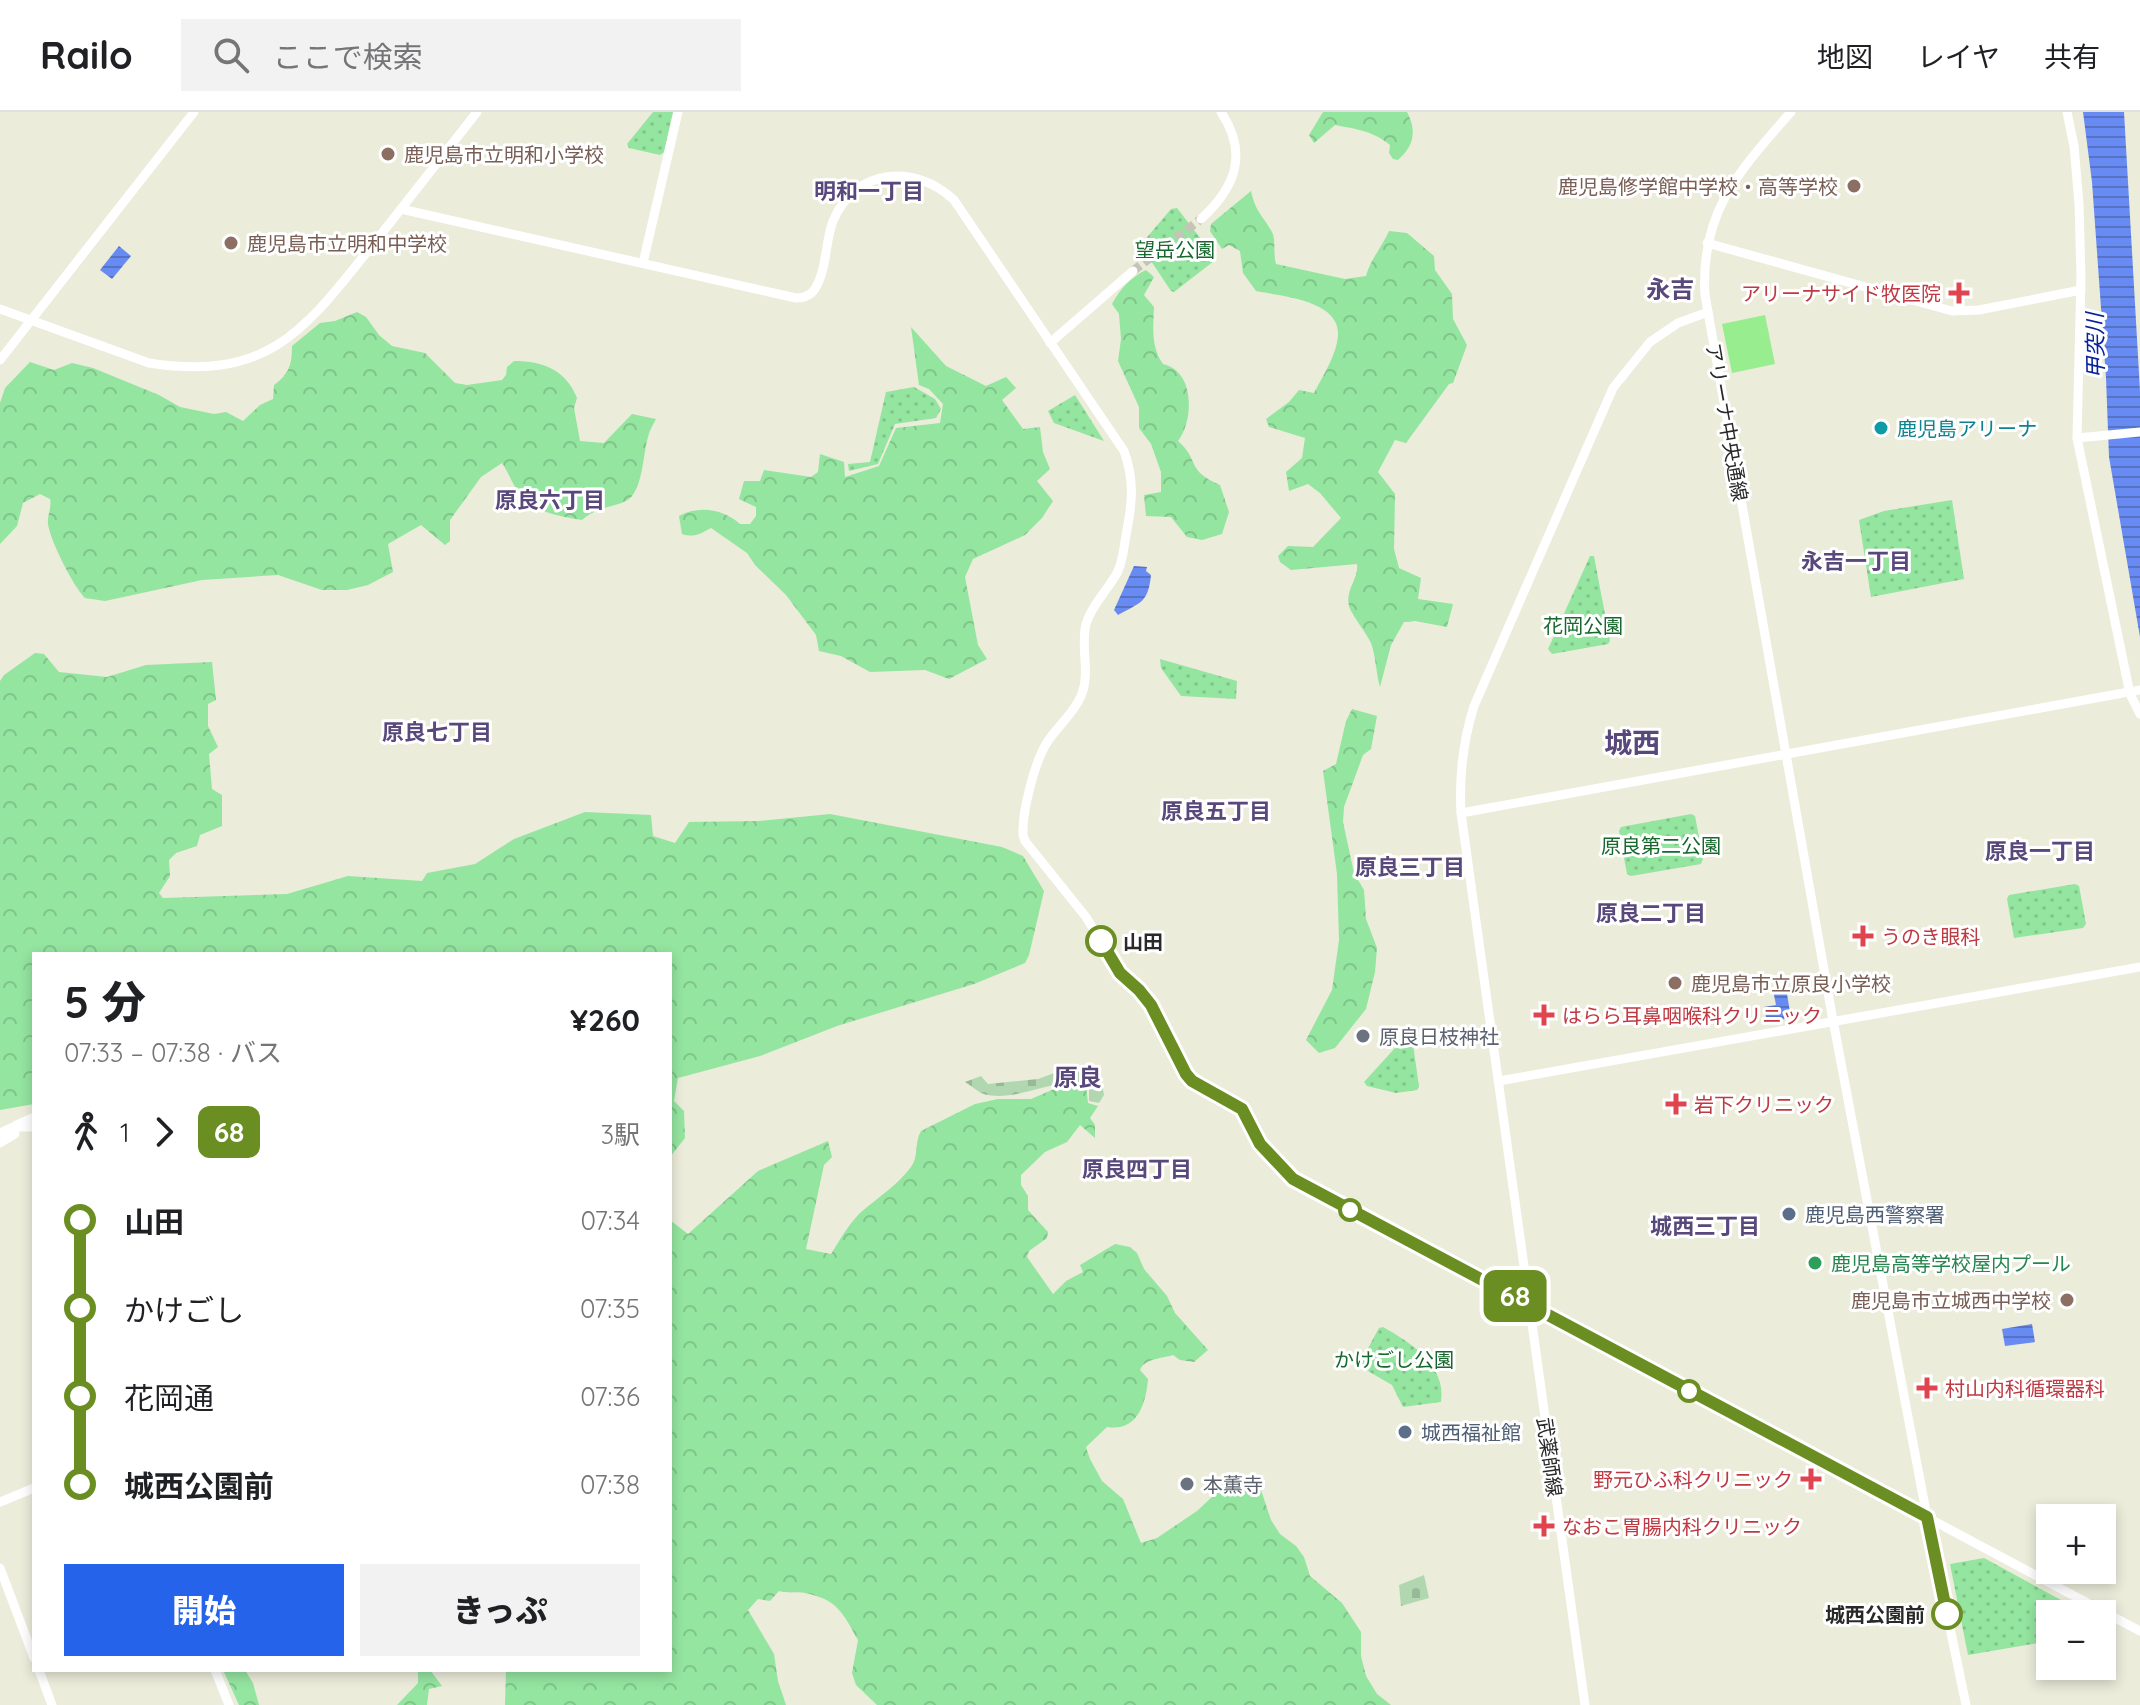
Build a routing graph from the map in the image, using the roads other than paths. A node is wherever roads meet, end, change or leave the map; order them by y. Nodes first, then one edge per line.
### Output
1 (194, 112) edge
2 (477, 112) edge
3 (678, 112) edge
4 (1221, 112) edge
5 (1791, 112) edge
6 (2067, 112) edge
7 (401, 209) junction
8 (1201, 219) tunnel mouth
9 (1707, 243) junction
10 (643, 263) junction
11 (1133, 271) tunnel mouth
12 (2081, 290) junction
13 (0, 309) edge
14 (1708, 312) junction
15 (31, 320) junction
16 (1050, 343) junction
17 (0, 360) edge
18 (2140, 432) edge
19 (2080, 438) junction
20 (2136, 692) edge
21 (2140, 714) edge
22 (1786, 755) junction
23 (1461, 813) junction
24 (2140, 967) edge
25 (1834, 1023) junction
26 (1499, 1081) junction
27 (32, 1118) edge
28 (32, 1127) edge
29 (14, 1131) junction
30 (0, 1133) edge
31 (0, 1143) edge
32 (1531, 1304) junction
33 (32, 1489) edge
34 (0, 1502) edge
35 (1927, 1517) junction
36 (0, 1568) edge
37 (2140, 1631) edge
38 (32, 1653) edge
39 (40, 1672) edge
40 (216, 1672) edge
41 (52, 1705) edge
42 (229, 1705) edge
43 (1585, 1705) edge
44 (1966, 1705) edge

1 - 15 street
2 - 7 street
3 - 10 street
4 - 8 street
5 - 9 street, アリーナ中央通線
6 - 12 street
7 - 10 street
7 - 15 street
9 - 12 street
9 - 14 street, アリーナ中央通線
10 - 16 street
11 - 16 street
12 - 19 street
13 - 15 street
14 - 22 street, アリーナ中央通線
14 - 23 street, 武薬師線
15 - 17 street
16 - 32 street
18 - 19 street
19 - 20 street
20 - 21 street
20 - 22 street
22 - 23 street
22 - 25 street, アリーナ中央通線
23 - 26 street, 武薬師線
24 - 25 street
25 - 26 street
25 - 35 street, アリーナ中央通線
26 - 32 street, 武薬師線
27 - 29 street
28 - 29 street
29 - 30 street
29 - 31 street
32 - 35 street
32 - 43 street, 武薬師線
33 - 34 street
35 - 37 street
35 - 44 street, アリーナ中央通線
36 - 38 street
39 - 41 street
40 - 42 street

